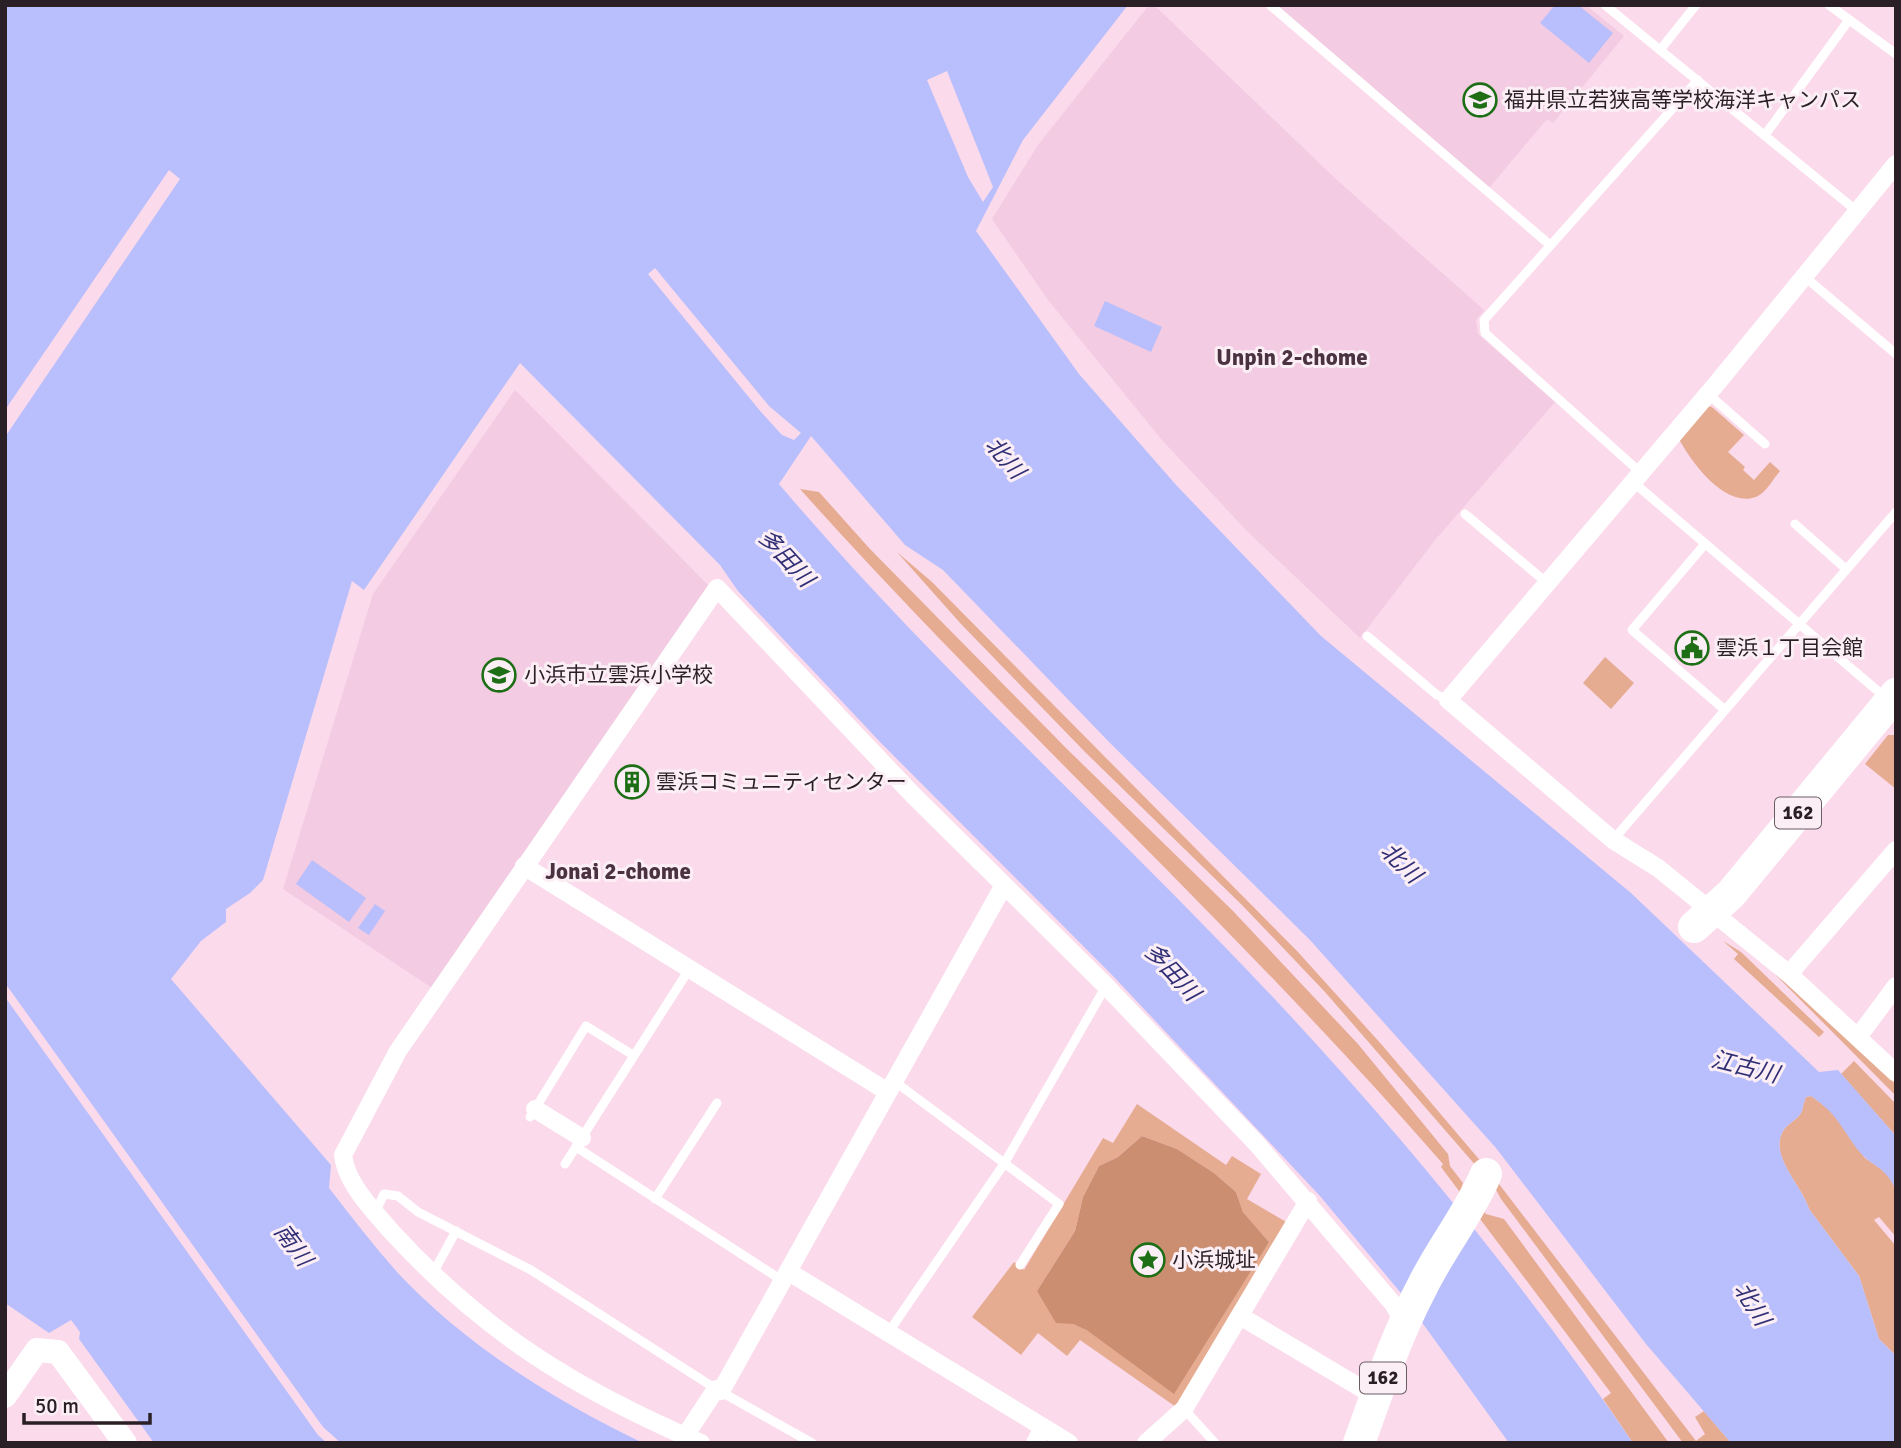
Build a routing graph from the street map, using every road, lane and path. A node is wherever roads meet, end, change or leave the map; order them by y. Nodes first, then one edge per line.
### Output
1 (1270, 5) edge
2 (1696, 5) edge
3 (1829, 5) edge
4 (1610, 7) edge
5 (1849, 20) junction
6 (1660, 50) junction
7 (1896, 54) edge
8 (1698, 80) junction
9 (1765, 135) junction
10 (1896, 164) edge
11 (1859, 213) junction
12 (1550, 245) junction
13 (1805, 277) junction
14 (1896, 354) edge
15 (1708, 394) junction
16 (1765, 444) dead end
17 (1637, 478) junction
18 (1896, 512) edge
19 (1465, 514) dead end
20 (1795, 524) dead end
21 (1705, 544) junction
22 (1846, 569) junction
23 (1547, 583) junction
24 (1799, 624) junction
25 (1367, 636) dead end
26 (1448, 700) junction
27 (1891, 706) edge
28 (1725, 710) junction
29 (1613, 840) junction
30 (1896, 850) edge
31 (524, 866) junction
32 (1004, 885) junction
33 (1702, 919) junction
34 (690, 968) junction
35 (1790, 974) junction
36 (1106, 986) junction
37 (1896, 986) edge
38 (1858, 1037) junction
39 (633, 1055) junction
40 (1896, 1073) edge
41 (891, 1087) junction
42 (717, 1104) dead end
43 (533, 1113) joint
44 (579, 1142) junction
45 (1004, 1161) junction
46 (565, 1164) dead end
47 (1486, 1174) dead end
48 (655, 1199) junction
49 (1308, 1201) junction
50 (375, 1213) junction
51 (456, 1231) junction
52 (1020, 1265) dead end
53 (432, 1276) junction
54 (786, 1276) junction
55 (1240, 1316) junction
56 (1407, 1319) junction
57 (888, 1333) junction
58 (719, 1390) junction
59 (5, 1396) edge
60 (1376, 1397) junction
61 (1184, 1409) junction
62 (1039, 1435) edge
63 (693, 1439) edge
64 (125, 1443) edge
65 (812, 1443) edge
66 (1069, 1443) edge
67 (1146, 1443) edge
68 (1216, 1443) edge
69 (1359, 1443) edge

1 - 12 lane
2 - 6 lane
3 - 5 lane
4 - 6 lane
5 - 7 lane
5 - 9 lane
6 - 8 lane
8 - 9 lane
8 - 12 lane
9 - 11 lane
10 - 11 street
11 - 13 street
12 - 17 lane
13 - 14 lane
13 - 15 street
15 - 16 lane
15 - 17 street
17 - 21 lane
17 - 23 street
18 - 22 lane
19 - 23 lane
20 - 22 lane
21 - 24 lane
21 - 28 lane
22 - 24 lane
23 - 26 street
24 - 27 lane
24 - 28 lane
25 - 26 lane
26 - 29 street
27 - 33 highway, 162
28 - 29 lane
29 - 33 street
30 - 35 street
31 - 32 street
31 - 34 street
31 - 50 street
32 - 36 street
32 - 41 street
33 - 35 street
34 - 39 lane
34 - 41 street
35 - 38 street
36 - 45 lane
36 - 49 street
37 - 38 street
38 - 40 street
39 - 43 lane
39 - 44 lane
41 - 45 lane
41 - 54 street
42 - 48 lane
43 - 44 street
44 - 46 lane
44 - 48 lane
45 - 52 lane
45 - 57 lane
47 - 56 highway, 162
48 - 54 lane
49 - 55 street
49 - 56 street
50 - 51 lane
50 - 53 street
51 - 53 lane
51 - 58 lane
53 - 63 street
54 - 57 street
54 - 58 street
55 - 60 street
55 - 61 street
56 - 60 highway, 162
57 - 62 street
58 - 63 street
58 - 65 lane
59 - 64 street
60 - 69 highway, 162
61 - 67 street
61 - 68 lane
62 - 66 street

